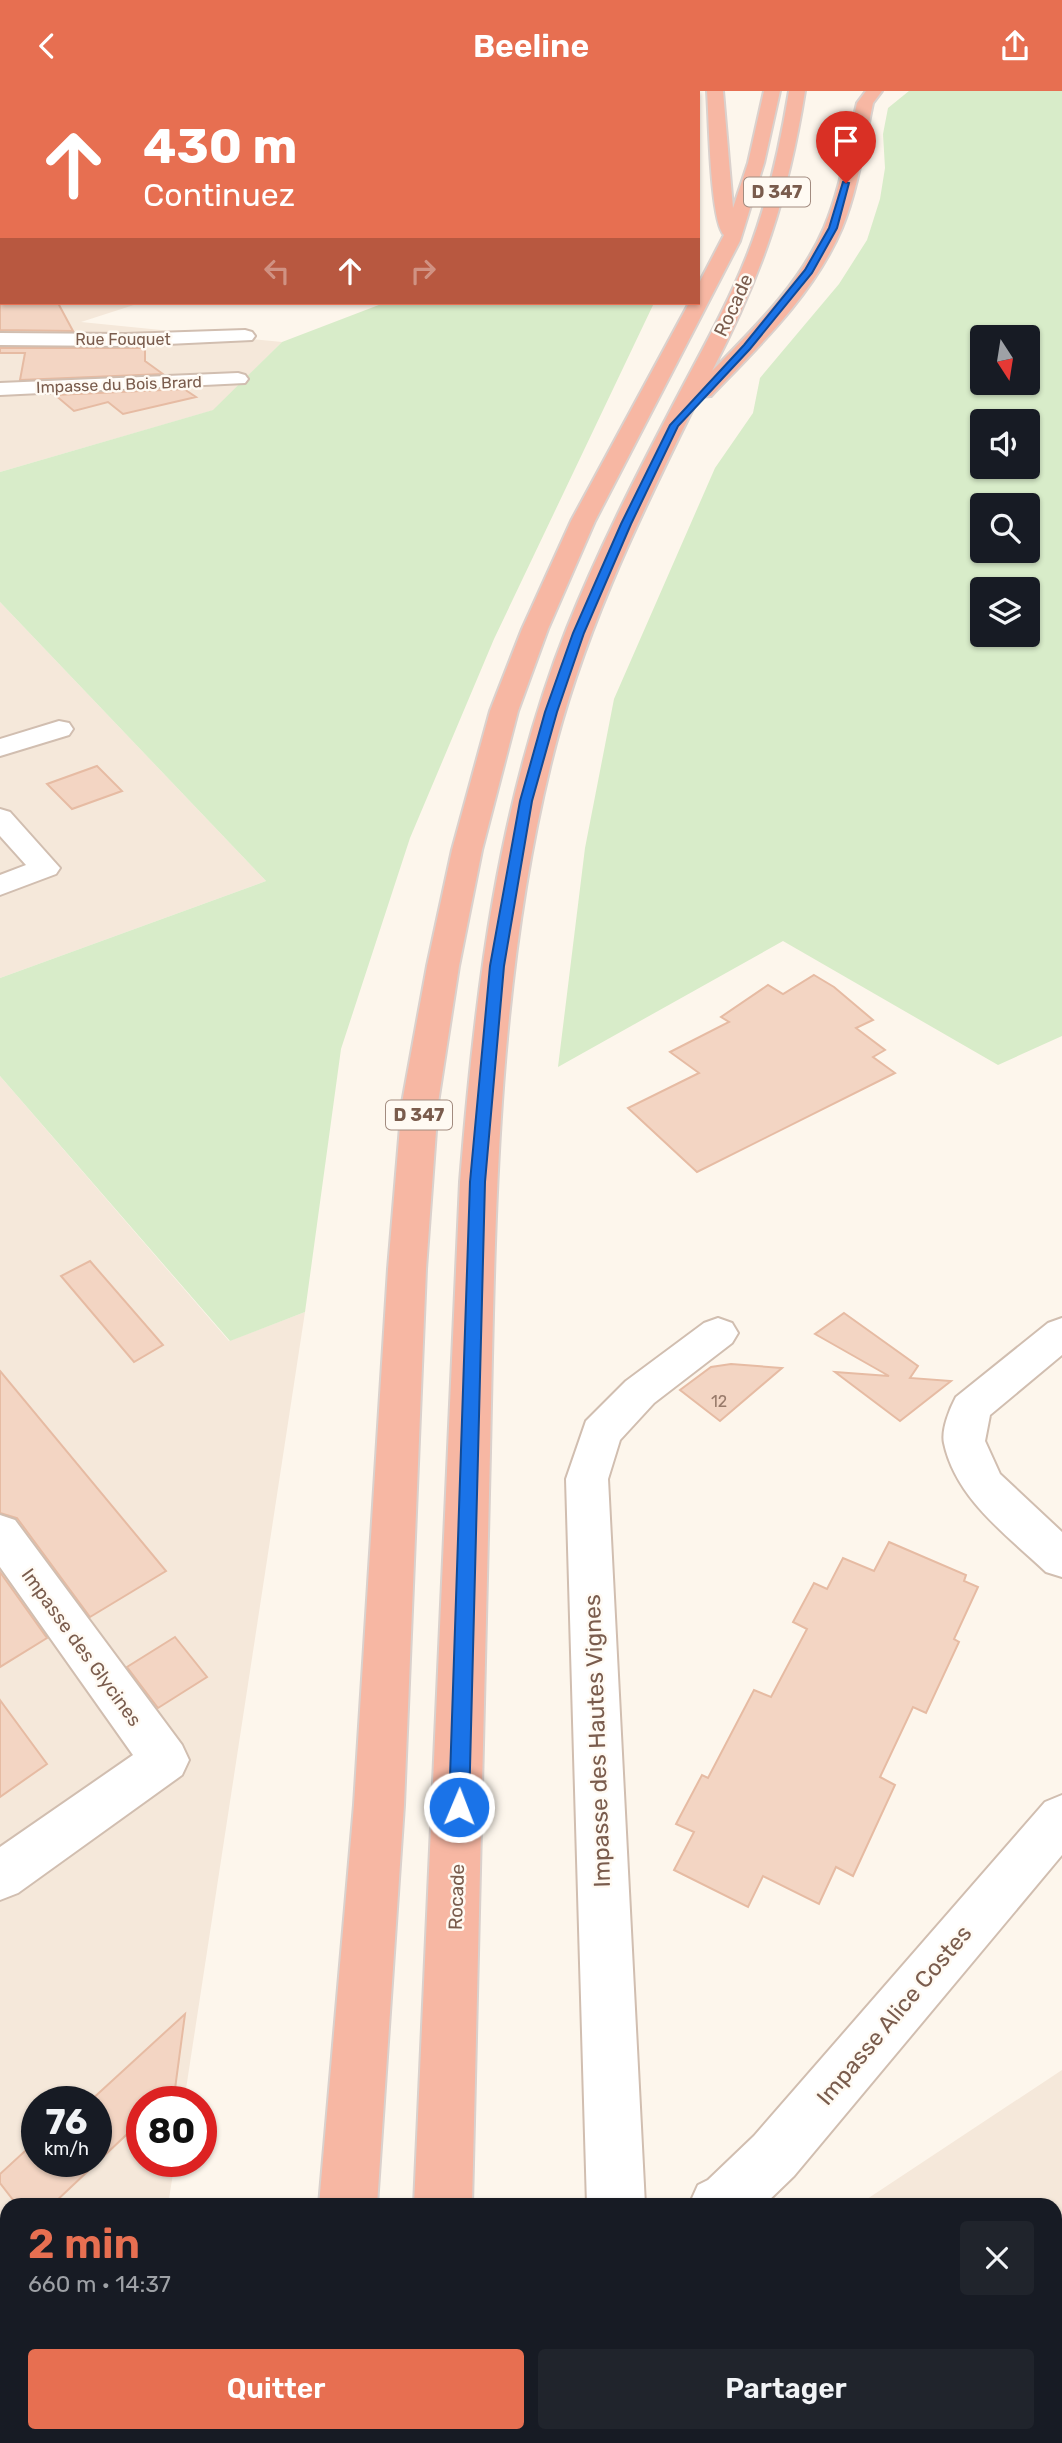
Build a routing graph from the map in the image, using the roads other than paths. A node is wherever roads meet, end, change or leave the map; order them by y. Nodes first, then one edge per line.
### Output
1 (715, 91) edge
2 (772, 91) edge
3 (797, 91) edge
4 (874, 91) edge
5 (731, 241) junction
6 (700, 300) edge
7 (697, 305) edge
8 (245, 336) dead end
9 (0, 339) edge
10 (238, 379) dead end
11 (0, 389) edge
12 (674, 425) junction
13 (59, 729) dead end
14 (0, 748) edge
15 (0, 818) edge
16 (0, 886) edge
17 (718, 1333) dead end
18 (1062, 1333) edge
19 (0, 1533) edge
20 (1062, 1559) edge
21 (1062, 1818) edge
22 (0, 1875) edge
23 (349, 2198) edge
24 (443, 2198) edge
25 (616, 2198) edge
26 (730, 2198) edge

1 - 5 highway
2 - 5 highway, D 347
3 - 12 highway, Rocade / D 347
4 - 12 highway
5 - 6 highway, D 347
7 - 23 highway, D 347
8 - 9 street, Rue Fouquet
10 - 11 street, Impasse du Bois Brard
12 - 24 highway, Rocade / D 347
13 - 14 street
15 - 16 street
17 - 25 street, Impasse des Hautes Vignes
18 - 20 street
19 - 22 street, Impasse des Glycines
21 - 26 street, Impasse Alice Costes

